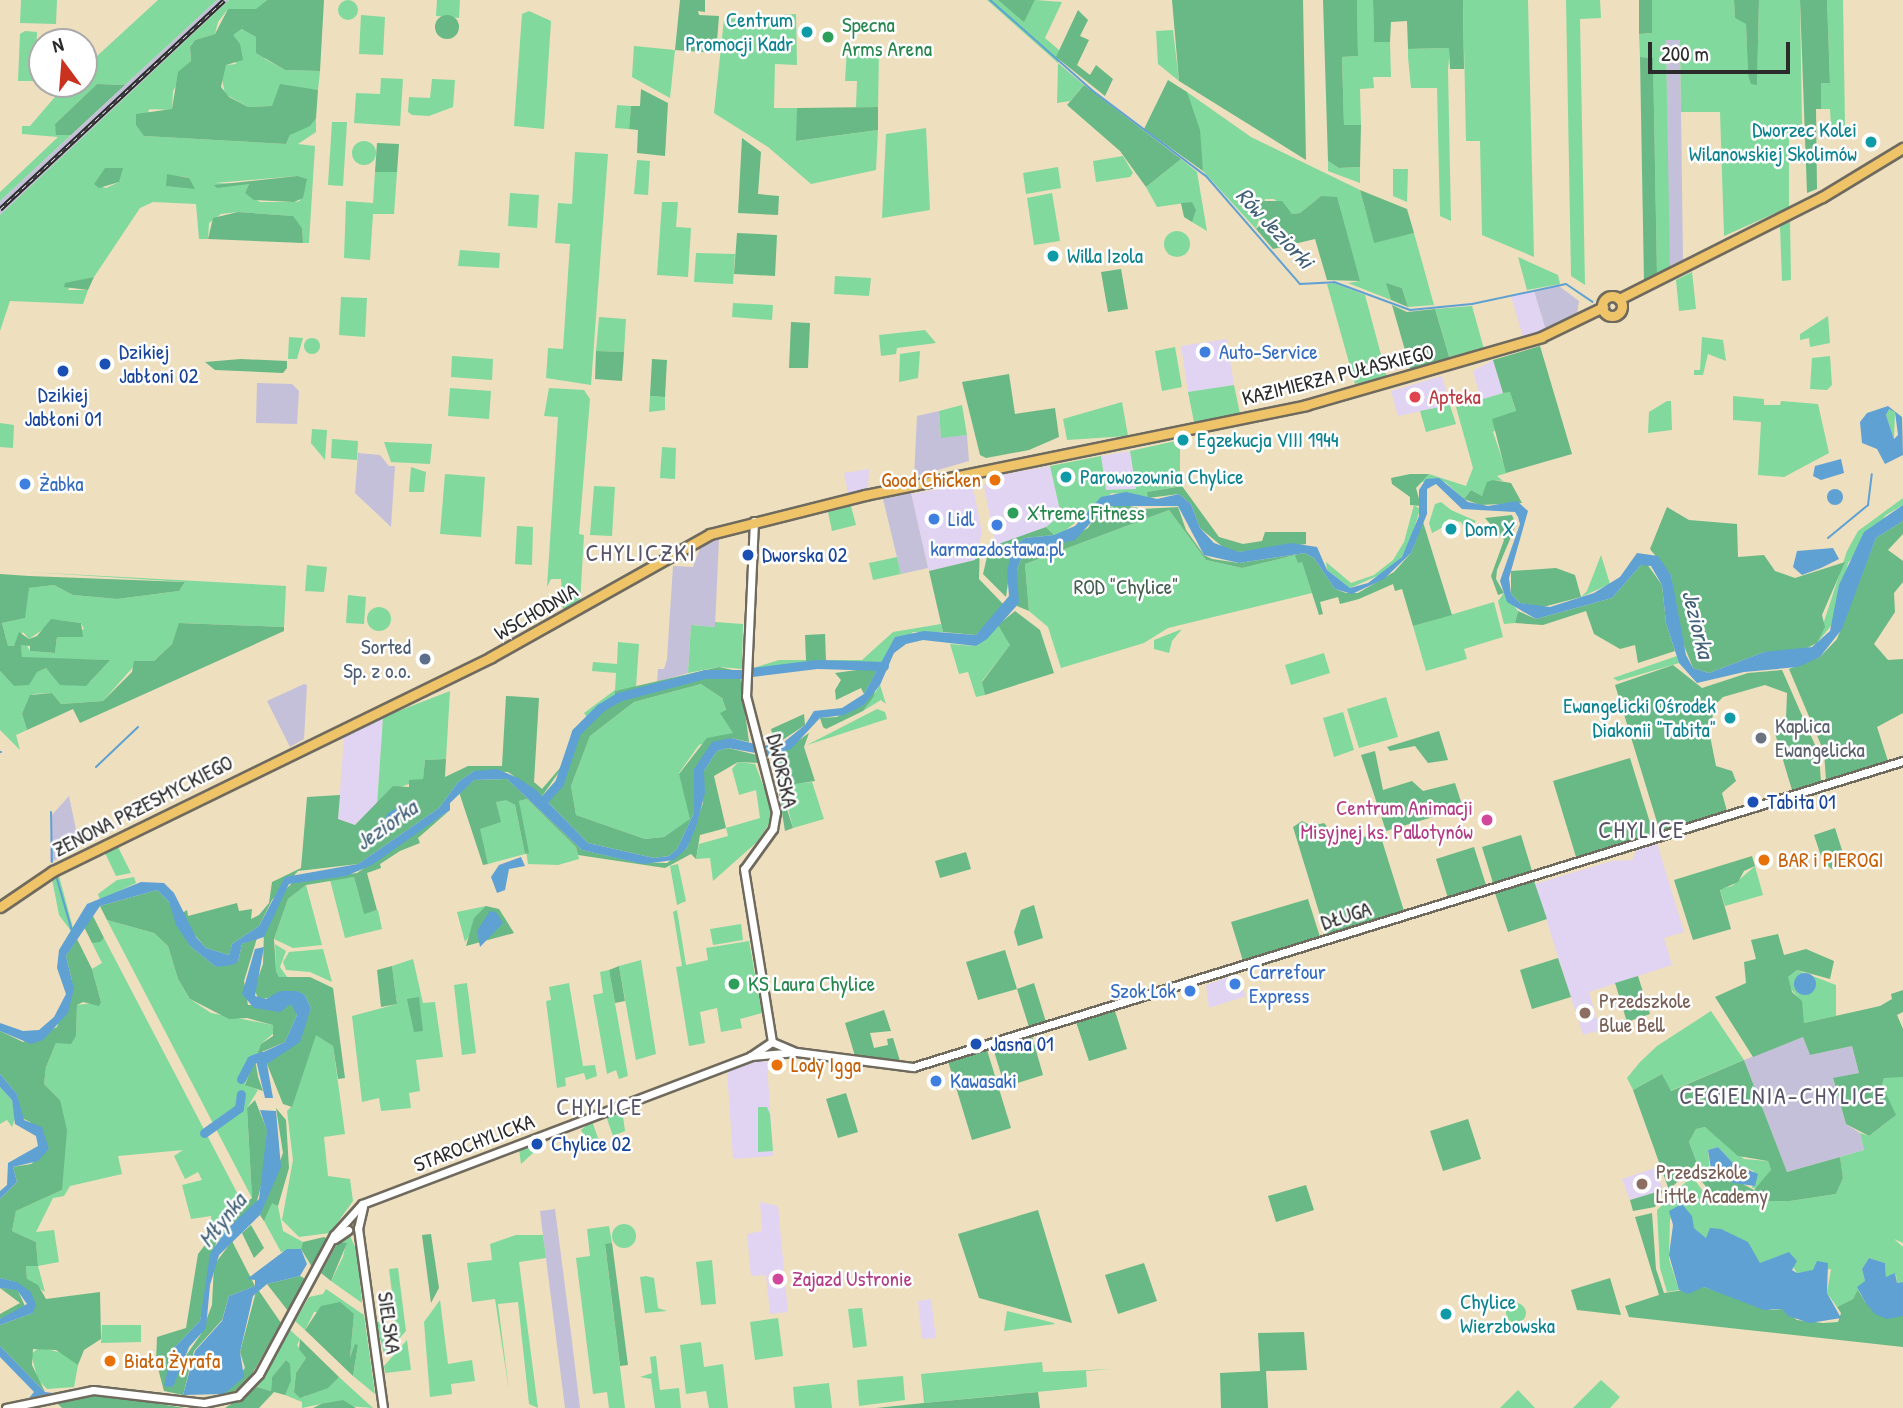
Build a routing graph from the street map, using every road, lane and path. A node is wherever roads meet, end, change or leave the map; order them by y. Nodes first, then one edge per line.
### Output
1 (1903, 148) edge
2 (1620, 302) junction
3 (1604, 310) junction
4 (977, 469) joint
5 (754, 521) junction
6 (307, 745) joint
7 (1903, 761) edge
8 (0, 907) edge
9 (777, 1047) junction
10 (766, 1051) junction
11 (351, 1225) junction
12 (6, 1408) edge
13 (383, 1408) edge

1 - 2 main road
2 - 3 main road
2 - 3 main road
3 - 4 main road, KAZIMIERZA PUŁASKIEGO
4 - 5 main road, WSCHODNIA
5 - 6 main road, WSCHODNIA
5 - 9 street, DWORSKA
6 - 8 main road, ZENONA PRZESMYCKIEGO
7 - 9 street, DŁUGA
9 - 10 street
9 - 10 street
10 - 11 street, STAROCHYLICKA
11 - 12 street, STAROCHYLICKA
11 - 13 street, SIELSKA

